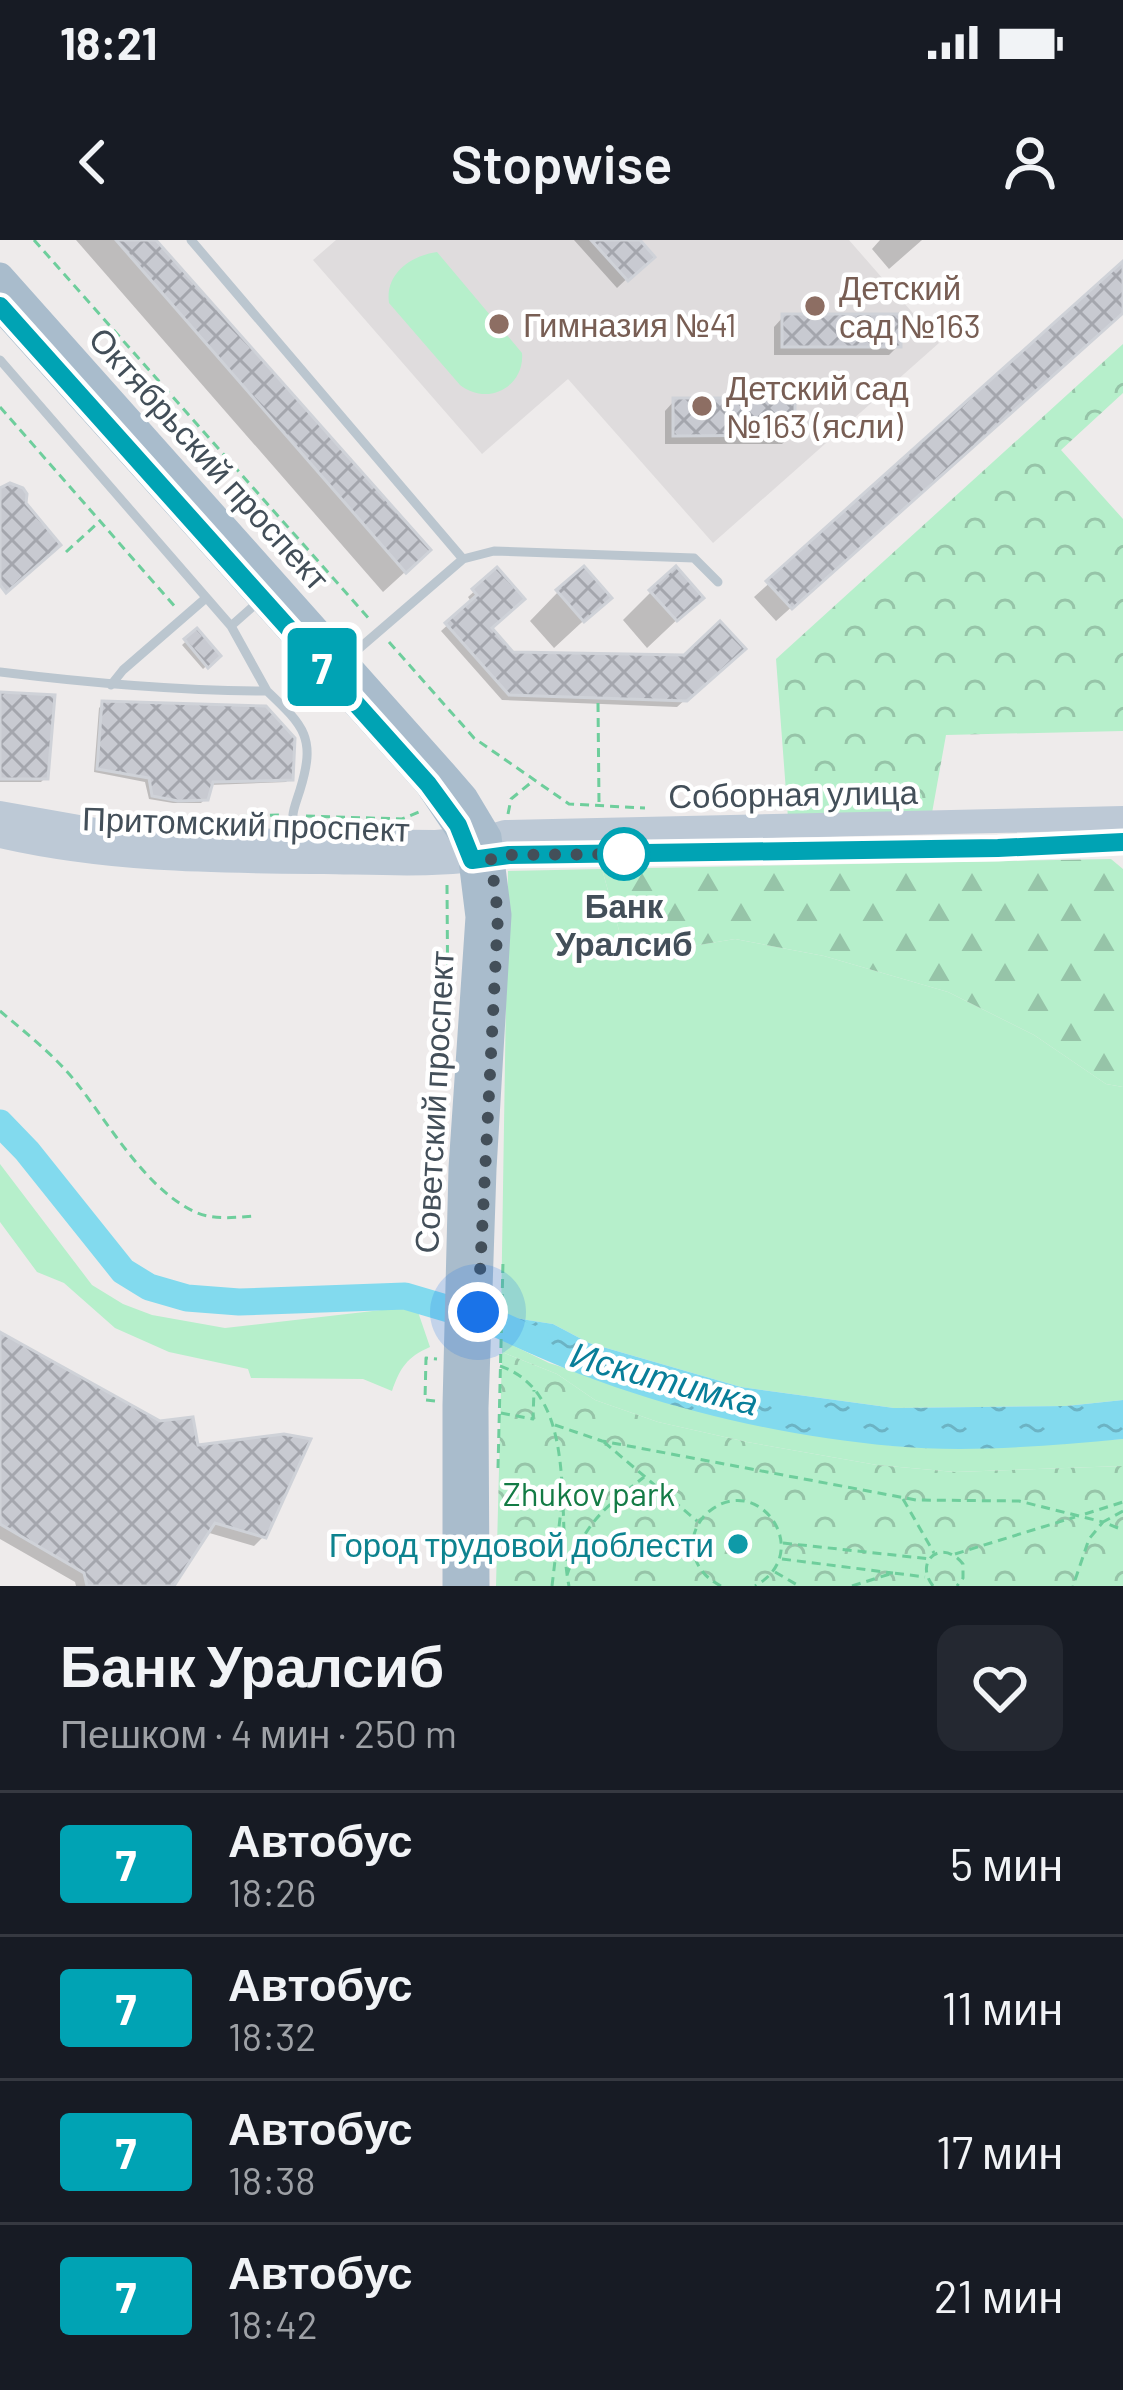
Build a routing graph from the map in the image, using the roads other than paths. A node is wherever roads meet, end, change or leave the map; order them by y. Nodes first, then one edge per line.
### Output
1 (191, 240) edge
2 (0, 276) edge
3 (0, 307) edge
4 (0, 360) edge
5 (13, 374) junction
6 (0, 385) edge
7 (464, 559) junction
8 (718, 582) dead end
9 (206, 598) junction
10 (262, 599) junction
11 (231, 626) junction
12 (344, 662) junction
13 (0, 673) edge
14 (111, 686) junction
15 (267, 691) junction
16 (0, 813) edge
17 (1123, 818) edge
18 (0, 836) edge
19 (775, 839) junction
20 (297, 841) junction
21 (1123, 843) edge
22 (479, 849) junction
23 (468, 1407) junction
24 (456, 1586) edge
25 (476, 1586) edge

1 - 7 lane
2 - 12 main road, Октябрьский проспект
3 - 10 main road, Октябрьский проспект
4 - 5 lane
5 - 6 lane
5 - 9 lane
7 - 8 lane
7 - 12 lane
9 - 11 lane
9 - 14 lane
10 - 11 lane
10 - 22 main road, Октябрьский проспект
11 - 15 lane
12 - 22 main road, Октябрьский проспект
13 - 14 lane
14 - 15 lane
15 - 20 lane
16 - 20 main road, Притомский проспект
17 - 19 main road, Соборная улица
18 - 22 main road, Притомский проспект
19 - 21 main road, Соборная улица
19 - 22 main road, Соборная улица
20 - 22 main road, Притомский проспект
22 - 23 main road, Советский проспект
23 - 24 main road, Советский проспект
23 - 25 main road, Советский проспект

